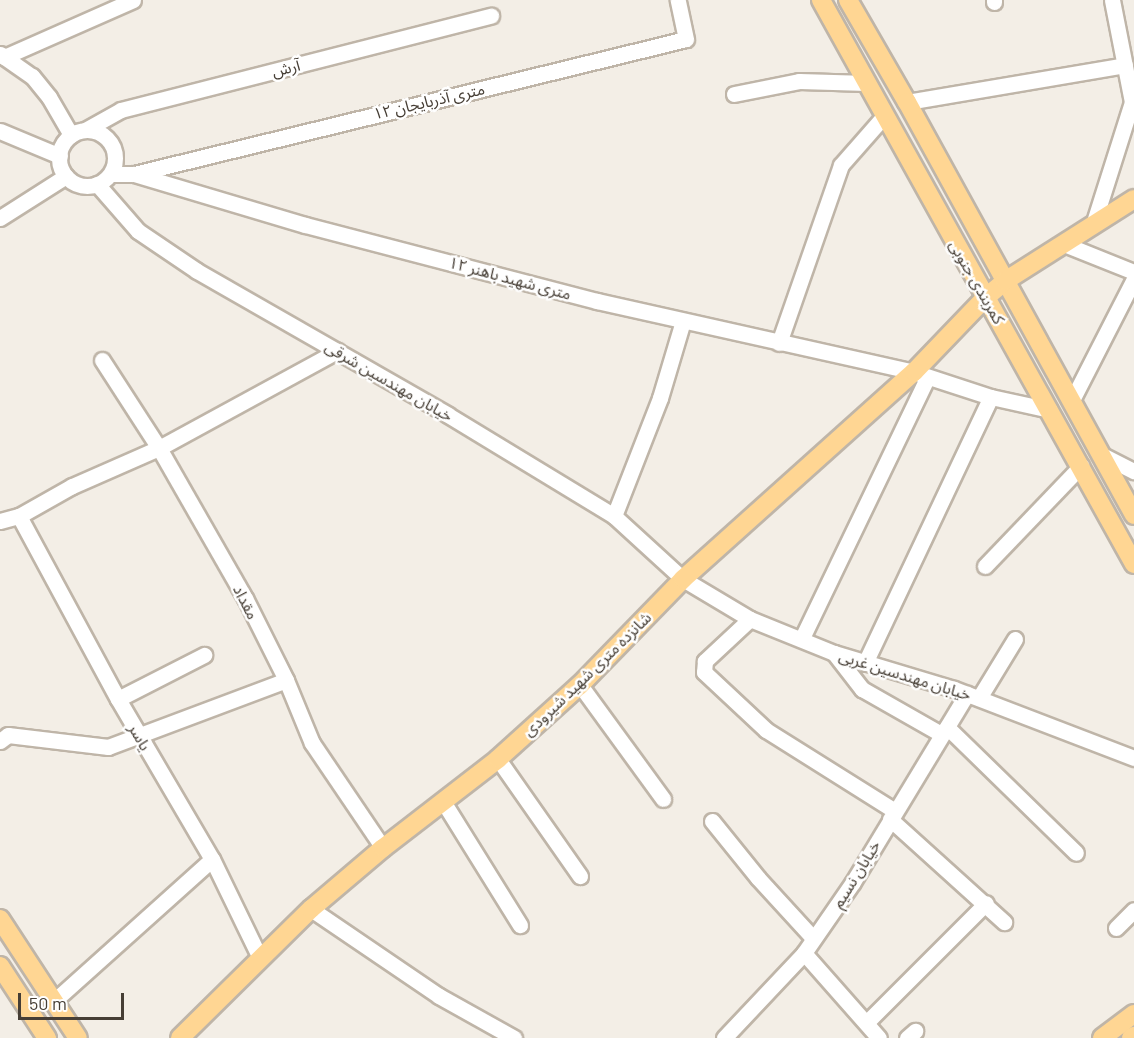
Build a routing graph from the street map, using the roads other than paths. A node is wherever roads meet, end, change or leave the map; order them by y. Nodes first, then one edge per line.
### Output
1 (133, 0) edge
2 (678, 0) edge
3 (821, 0) edge
4 (848, 0) edge
5 (1112, 0) edge
6 (491, 15) dead end
7 (1128, 48) edge
8 (2, 55) edge
9 (1125, 65) junction
10 (867, 83) junction
11 (734, 94) dead end
12 (907, 102) junction
13 (884, 116) junction
14 (0, 131) edge
15 (78, 133) junction
16 (60, 156) junction
17 (111, 174) junction
18 (134, 174) junction
19 (66, 176) junction
20 (97, 184) junction
21 (1134, 199) edge
22 (0, 218) edge
23 (1093, 225) junction
24 (1064, 244) junction
25 (1134, 273) edge
26 (1134, 279) edge
27 (1005, 281) junction
28 (985, 298) junction
29 (683, 321) junction
30 (779, 343) junction
31 (337, 351) junction
32 (102, 360) dead end
33 (920, 375) junction
34 (990, 397) junction
35 (1071, 402) junction
36 (1050, 410) junction
37 (159, 448) junction
38 (1100, 454) junction
39 (1081, 466) junction
40 (1134, 471) edge
41 (1134, 515) edge
42 (19, 516) junction
43 (614, 516) junction
44 (0, 521) edge
45 (1134, 564) edge
46 (985, 566) dead end
47 (683, 579) junction
48 (750, 619) junction
49 (802, 639) junction
50 (1015, 639) dead end
51 (834, 653) junction
52 (204, 655) dead end
53 (866, 663) junction
54 (286, 680) junction
55 (580, 685) junction
56 (973, 696) junction
57 (118, 699) junction
58 (944, 731) junction
59 (138, 735) junction
60 (0, 741) edge
61 (1134, 758) edge
62 (498, 759) junction
63 (663, 799) dead end
64 (444, 803) junction
65 (893, 815) junction
66 (712, 821) dead end
67 (383, 848) junction
68 (1076, 853) dead end
69 (212, 859) junction
70 (580, 876) dead end
71 (986, 903) junction
72 (311, 909) junction
73 (1134, 910) edge
74 (0, 919) edge
75 (1004, 922) dead end
76 (520, 925) dead end
77 (1116, 928) dead end
78 (813, 939) junction
79 (804, 953) junction
80 (260, 958) junction
81 (0, 966) edge
82 (54, 1000) junction
83 (867, 1022) junction
84 (1131, 1029) edge
85 (47, 1038) edge
86 (78, 1038) edge
87 (180, 1038) edge
88 (514, 1038) edge
89 (724, 1038) edge
90 (879, 1038) edge
91 (1102, 1038) edge

1 - 8 street
2 - 18 street, ۱۲ متری آذربایجان
3 - 10 main road, کمربندی جنوبی
4 - 12 main road, کمربندی جنوبی
5 - 7 street
6 - 15 street, آرش
7 - 9 street
8 - 15 street
9 - 12 street
9 - 23 street
10 - 11 street
10 - 13 main road, کمربندی جنوبی
12 - 27 main road, کمربندی جنوبی
13 - 28 main road, کمربندی جنوبی
13 - 30 street
14 - 16 street
15 - 16 street
15 - 17 street
16 - 19 street
17 - 18 street, ۱۲ متری شهید باهنر
17 - 20 street
18 - 29 street, ۱۲ متری شهید باهنر
19 - 20 street
19 - 22 street
20 - 31 street, خیابان مهندسین شرقی
21 - 23 main road, شانزده متری شهید شیرودی
23 - 24 main road, شانزده متری شهید شیرودی
24 - 25 street
24 - 27 main road, شانزده متری شهید شیرودی
26 - 35 street
27 - 28 main road, شانزده متری شهید شیرودی
27 - 35 main road, کمربندی جنوبی
28 - 33 main road, شانزده متری شهید شیرودی
28 - 36 main road, کمربندی جنوبی
29 - 30 street, ۱۲ متری شهید باهنر
29 - 43 street
30 - 33 street, ۱۲ متری شهید باهنر
31 - 37 street
31 - 43 street, خیابان مهندسین شرقی
32 - 37 street, مقداد
33 - 34 street, ۱۲ متری شهید باهنر
33 - 47 main road, شانزده متری شهید شیرودی
33 - 49 street
34 - 36 street, ۱۲ متری شهید باهنر
34 - 53 street
35 - 38 main road, کمربندی جنوبی
36 - 39 main road, کمربندی جنوبی
37 - 42 street
37 - 54 street, مقداد
38 - 40 street
38 - 41 main road, کمربندی جنوبی
39 - 45 main road, کمربندی جنوبی
39 - 46 street
42 - 44 street
42 - 57 street, یاسر
43 - 47 street, خیابان مهندسین شرقی
47 - 48 street, خیابان مهندسین غربی
47 - 55 main road, شانزده متری شهید شیرودی
48 - 49 street, خیابان مهندسین غربی
48 - 65 street
49 - 51 street, خیابان مهندسین غربی
50 - 56 street, خیابان نسیم
51 - 53 street, خیابان مهندسین غربی
51 - 58 street
52 - 57 street
53 - 56 street, خیابان مهندسین غربی
54 - 59 street
54 - 67 street, مقداد
55 - 62 main road, شانزده متری شهید شیرودی
55 - 63 street
56 - 58 street, خیابان نسیم
56 - 61 street, خیابان مهندسین غربی
57 - 59 street, یاسر
58 - 65 street, خیابان نسیم
58 - 68 street
59 - 60 street
59 - 69 street, یاسر
62 - 64 main road, شانزده متری شهید شیرودی
62 - 70 street
64 - 67 main road, شانزده متری شهید شیرودی
64 - 76 street
65 - 71 street
65 - 78 street, خیابان نسیم
66 - 78 street
67 - 72 main road, شانزده متری شهید شیرودی
69 - 80 street, یاسر
69 - 82 street
71 - 75 street
71 - 83 street
72 - 80 main road, شانزده متری شهید شیرودی
72 - 88 street
73 - 77 street
74 - 82 main road
78 - 79 street, خیابان نسیم
79 - 83 street
79 - 89 street, خیابان نسیم
80 - 87 main road, شانزده متری شهید شیرودی
81 - 85 main road
82 - 86 main road
83 - 90 street
84 - 91 main road

